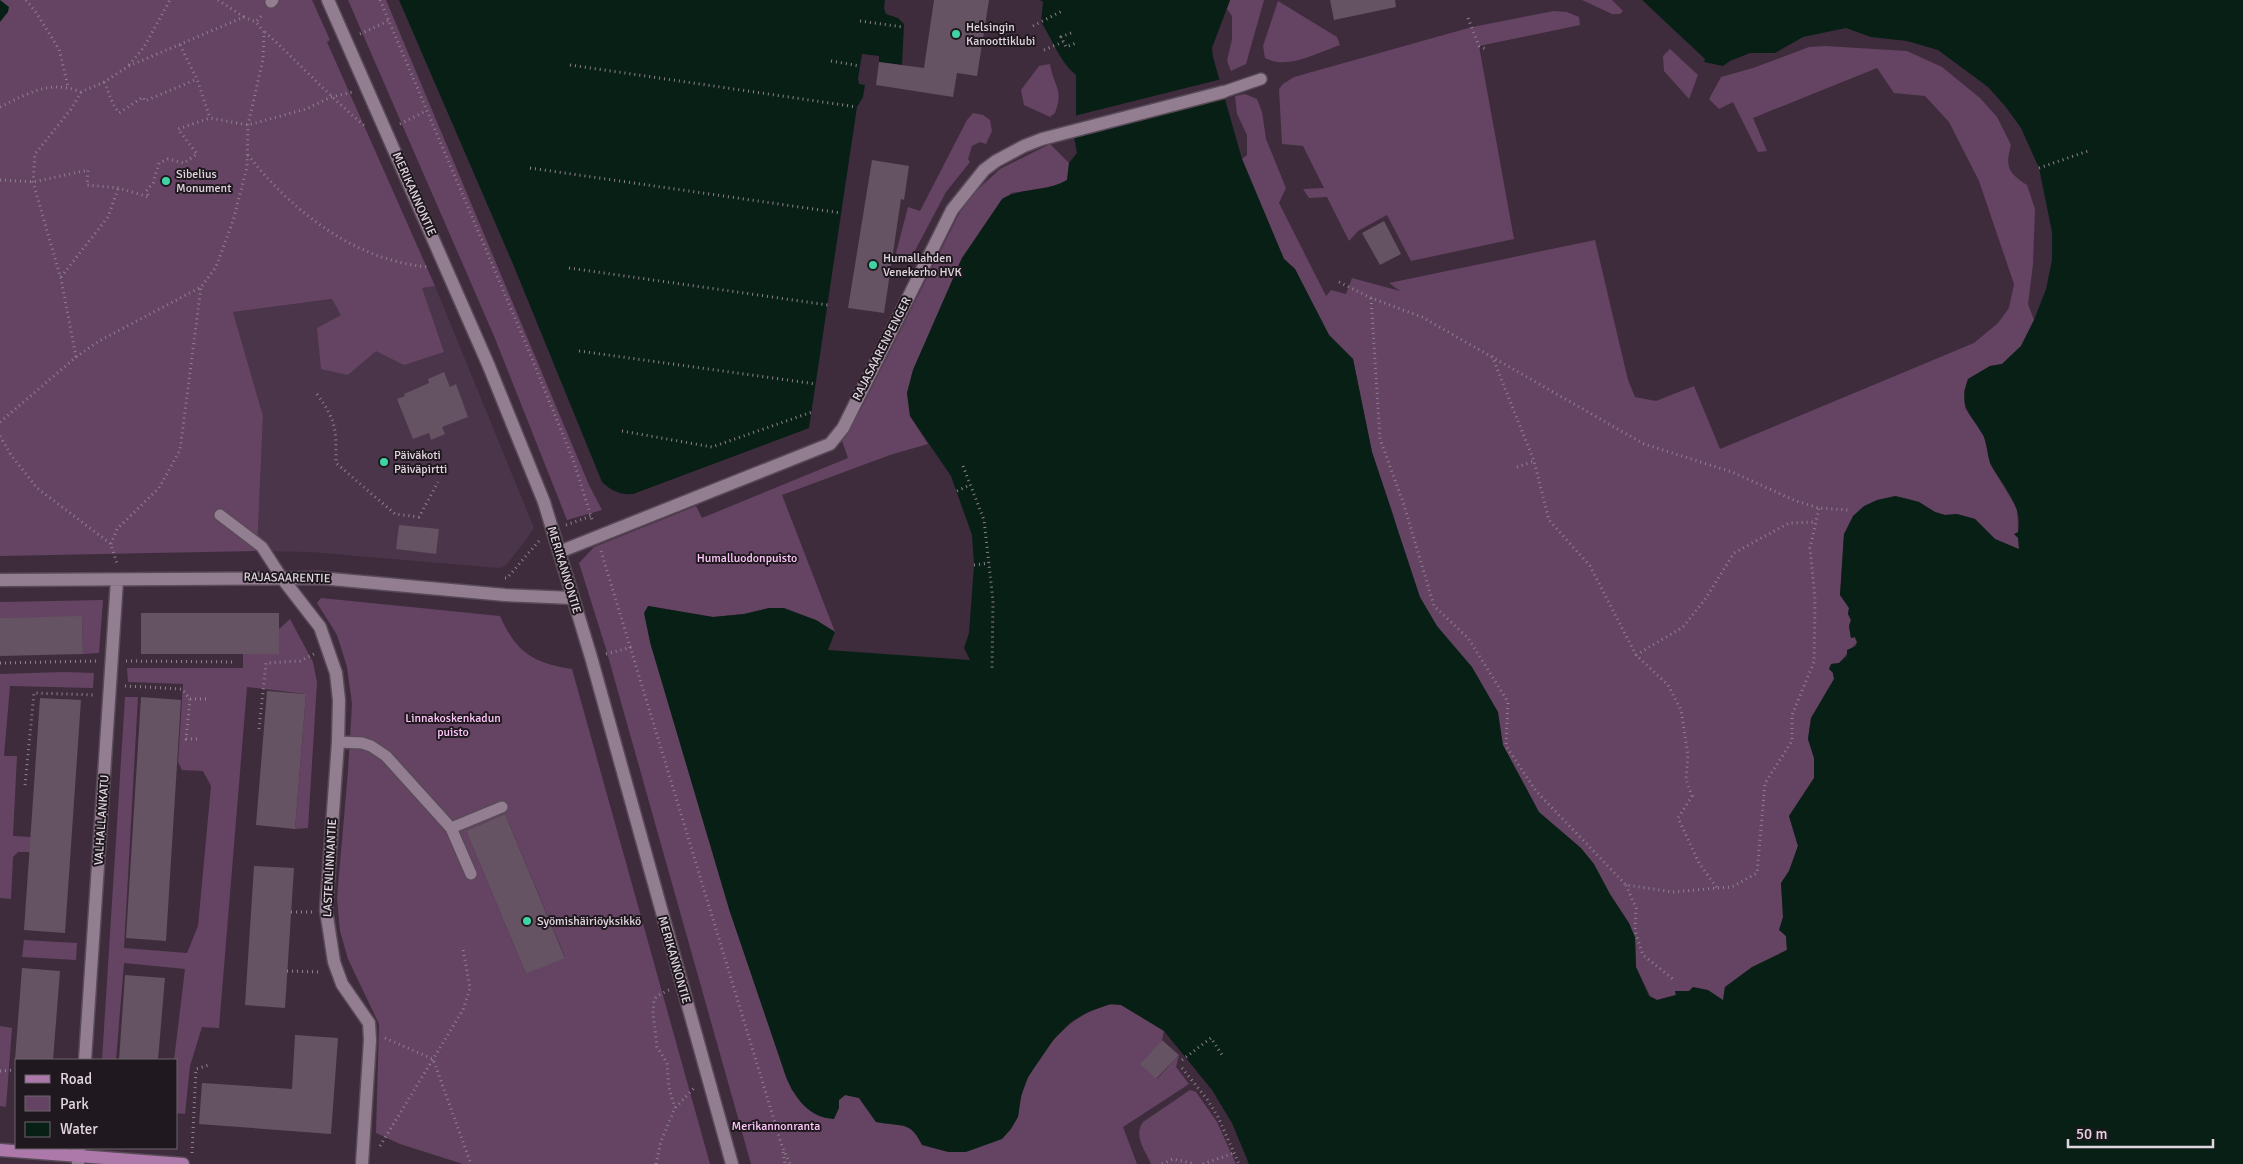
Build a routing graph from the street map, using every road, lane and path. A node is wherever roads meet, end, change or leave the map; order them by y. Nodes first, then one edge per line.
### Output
1 (26, 0) edge
2 (170, 0) edge
3 (218, 0) edge
4 (328, 0) edge
5 (380, 0) edge
6 (272, 1) edge
7 (1064, 10) dead end
8 (244, 17) junction
9 (1468, 18) dead end
10 (388, 21) junction
11 (860, 21) dead end
12 (256, 22) junction
13 (1033, 26) dead end
14 (904, 28) dead end
15 (264, 32) junction
16 (1072, 32) dead end
17 (357, 35) dead end
18 (1063, 42) junction
19 (1076, 43) dead end
20 (180, 45) junction
21 (1044, 50) dead end
22 (1488, 50) dead end
23 (831, 61) dead end
24 (570, 64) dead end
25 (129, 66) junction
26 (860, 66) dead end
27 (197, 79) junction
28 (1261, 79) dead end
29 (104, 82) junction
30 (68, 86) junction
31 (356, 91) dead end
32 (81, 92) junction
33 (1223, 92) joint
34 (331, 97) junction
35 (857, 106) dead end
36 (0, 107) edge
37 (210, 118) junction
38 (248, 125) junction
39 (367, 128) dead end
40 (2088, 151) dead end
41 (248, 155) junction
42 (530, 168) dead end
43 (2039, 168) dead end
44 (0, 180) edge
45 (33, 182) junction
46 (118, 188) junction
47 (842, 212) dead end
48 (434, 268) dead end
49 (569, 268) dead end
50 (60, 278) junction
51 (1339, 282) dead end
52 (201, 287) junction
53 (1371, 298) junction
54 (828, 305) dead end
55 (579, 351) dead end
56 (1492, 356) junction
57 (76, 357) junction
58 (816, 384) dead end
59 (317, 394) dead end
60 (812, 412) dead end
61 (0, 422) edge
62 (622, 431) dead end
63 (0, 436) edge
64 (1534, 462) junction
65 (963, 466) dead end
66 (1517, 467) dead end
67 (438, 482) dead end
68 (970, 485) junction
69 (957, 491) dead end
70 (1819, 508) junction
71 (1848, 510) dead end
72 (220, 515) dead end
73 (591, 516) junction
74 (1816, 522) junction
75 (558, 528) junction
76 (597, 536) junction
77 (111, 544) junction
78 (559, 552) junction
79 (989, 563) junction
80 (974, 565) dead end
81 (498, 577) dead end
82 (282, 578) junction
83 (0, 580) edge
84 (118, 580) junction
85 (573, 598) junction
86 (632, 647) junction
87 (316, 653) dead end
88 (602, 654) dead end
89 (1636, 655) junction
90 (112, 661) junction
91 (0, 662) edge
92 (236, 662) dead end
93 (992, 670) dead end
94 (121, 686) dead end
95 (100, 695) dead end
96 (190, 699) junction
97 (206, 699) dead end
98 (259, 729) dead end
99 (198, 739) dead end
100 (338, 742) junction
101 (24, 785) dead end
102 (502, 807) dead end
103 (451, 828) junction
104 (471, 874) dead end
105 (1626, 885) junction
106 (1717, 888) junction
107 (463, 949) dead end
108 (287, 971) dead end
109 (320, 972) dead end
110 (1673, 979) dead end
111 (670, 990) dead end
112 (370, 1040) junction
113 (1222, 1054) dead end
114 (85, 1059) edge
115 (433, 1059) junction
116 (1182, 1060) dead end
117 (209, 1065) dead end
118 (1182, 1068) dead end
119 (14, 1070) dead end
120 (0, 1071) edge
121 (696, 1086) dead end
122 (675, 1108) junction
123 (380, 1146) dead end
124 (782, 1146) junction
125 (0, 1150) edge
126 (1234, 1153) junction
127 (78, 1156) edge
128 (188, 1160) edge
129 (362, 1164) edge
130 (471, 1164) edge
131 (656, 1164) edge
132 (732, 1164) edge
133 (785, 1164) edge
134 (790, 1164) edge
135 (1162, 1164) edge
136 (1195, 1164) edge
137 (1203, 1164) edge
138 (1239, 1164) edge

1 - 30 path
2 - 25 path
3 - 8 path
4 - 75 street, MERIKANNONTIE
5 - 10 path
6 - 12 path
7 - 13 path
8 - 12 path
8 - 20 path
9 - 22 path
10 - 17 path
10 - 73 path
11 - 14 path
12 - 15 path
15 - 34 path
15 - 38 path
16 - 18 path
18 - 19 path
18 - 21 path
20 - 25 path
20 - 27 path
23 - 26 path
24 - 35 path
25 - 29 path
27 - 29 path
27 - 37 path
28 - 33 lane
29 - 32 path
30 - 32 path
30 - 36 path
31 - 34 path
32 - 45 path
33 - 76 street, RAJASAARENPENGER
34 - 38 path
34 - 39 path
37 - 38 path
37 - 46 path
38 - 41 path
40 - 43 path
41 - 48 path
41 - 52 path
42 - 47 path
44 - 45 path
45 - 46 path
45 - 50 path
46 - 50 path
49 - 54 path
50 - 57 path
51 - 53 path
52 - 57 path
52 - 77 path
53 - 56 path
53 - 105 path
55 - 58 path
56 - 64 path
56 - 70 path
57 - 61 path
59 - 67 path
60 - 62 path
63 - 77 path
64 - 66 path
64 - 89 path
65 - 68 path
68 - 69 path
68 - 79 path
70 - 71 path
70 - 74 path
72 - 82 lane
73 - 75 path
73 - 76 path
74 - 89 path
74 - 106 path
75 - 78 street, MERIKANNONTIE
75 - 81 path
76 - 78 street, RAJASAARENPENGER
76 - 86 path
77 - 84 path
78 - 85 street, MERIKANNONTIE
79 - 80 path
79 - 93 path
82 - 84 street, RAJASAARENTIE
82 - 85 street, RAJASAARENTIE
82 - 100 street, LASTENLINNANTIE
83 - 84 street, RAJASAARENTIE
84 - 90 street, VALHALLANKATU
85 - 132 street, MERIKANNONTIE
86 - 88 path
86 - 124 path
87 - 98 path
89 - 106 path
90 - 91 path
90 - 92 path
90 - 114 street, VALHALLANKATU
94 - 96 path
95 - 101 path
96 - 97 path
96 - 99 path
100 - 103 lane
100 - 112 street, LASTENLINNANTIE
102 - 103 lane
103 - 104 lane
105 - 106 path
105 - 110 path
107 - 115 path
108 - 109 path
111 - 122 path
112 - 115 path
112 - 129 street, LASTENLINNANTIE
113 - 116 path
115 - 123 path
115 - 130 path
117 - 128 path
118 - 126 path
119 - 120 path
121 - 122 path
122 - 131 path
124 - 133 path
124 - 134 path
125 - 127 main road
126 - 137 path
126 - 138 path
127 - 128 main road
135 - 136 path

